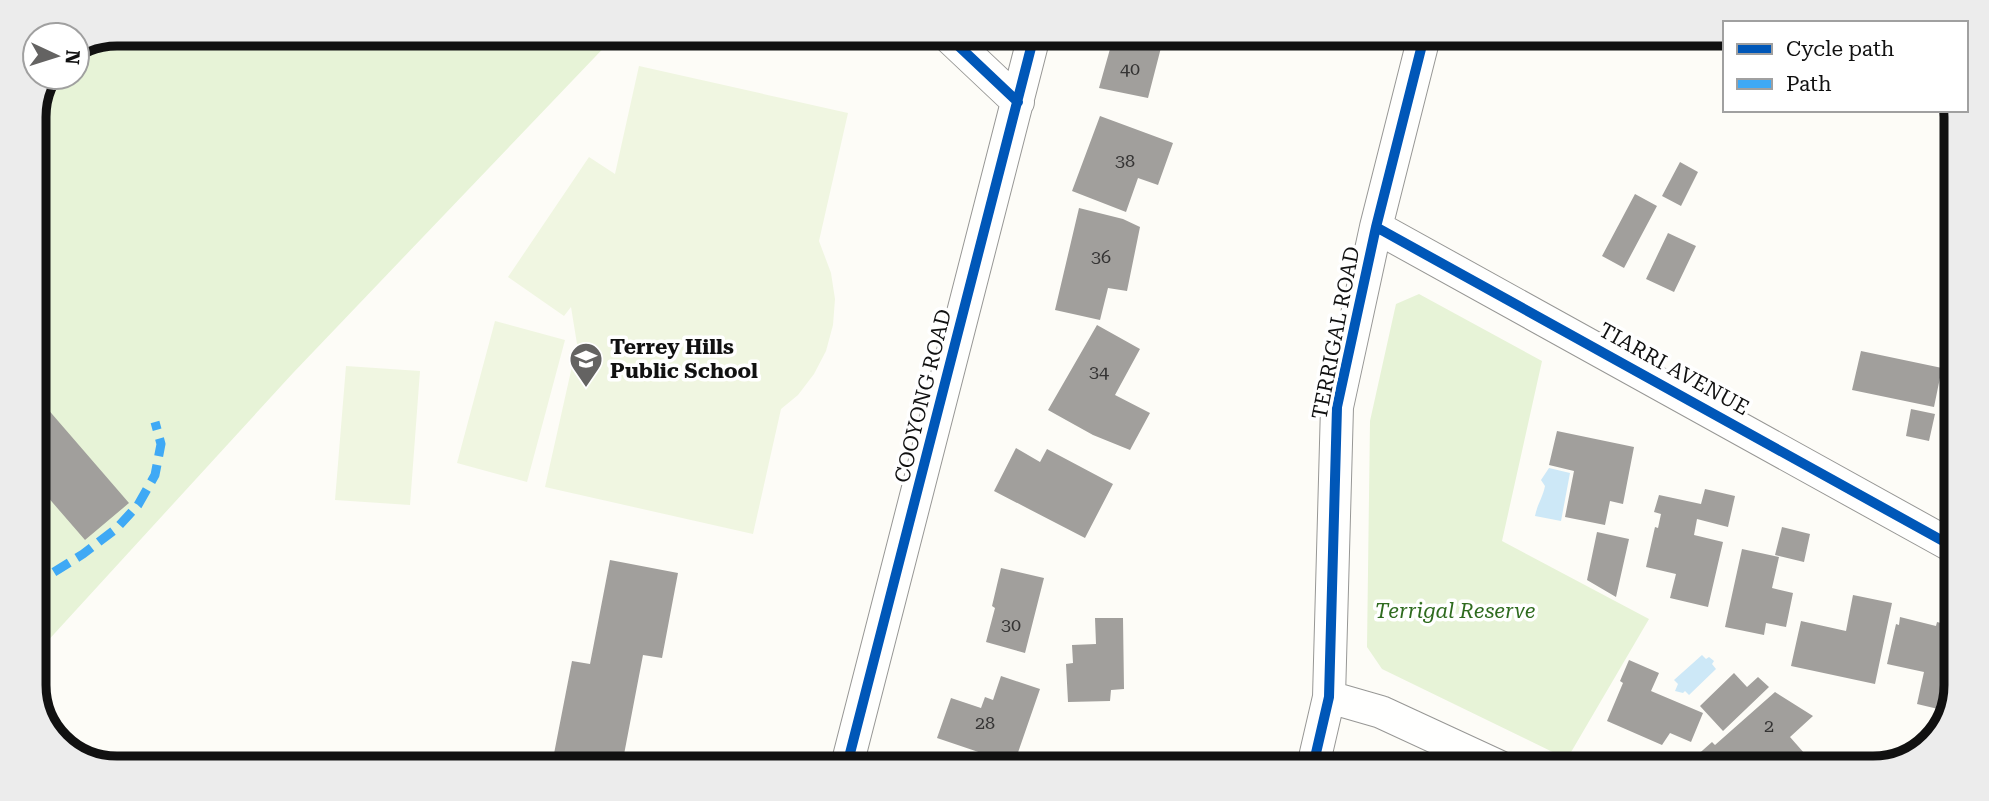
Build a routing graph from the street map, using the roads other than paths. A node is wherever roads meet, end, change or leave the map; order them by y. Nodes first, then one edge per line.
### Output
1 (959, 46) edge
2 (1032, 46) edge
3 (1422, 46) edge
4 (1018, 102) junction
5 (1376, 227) junction
6 (1944, 541) edge
7 (1329, 697) junction
8 (849, 756) edge
9 (1315, 756) edge
10 (1476, 756) edge

1 - 4 street
2 - 4 street, COOYONG ROAD
3 - 5 street, TERRIGAL ROAD
4 - 8 street, COOYONG ROAD
5 - 6 street, TIARRI AVENUE
5 - 7 street, TERRIGAL ROAD
7 - 9 street, TERRIGAL ROAD
7 - 10 street

